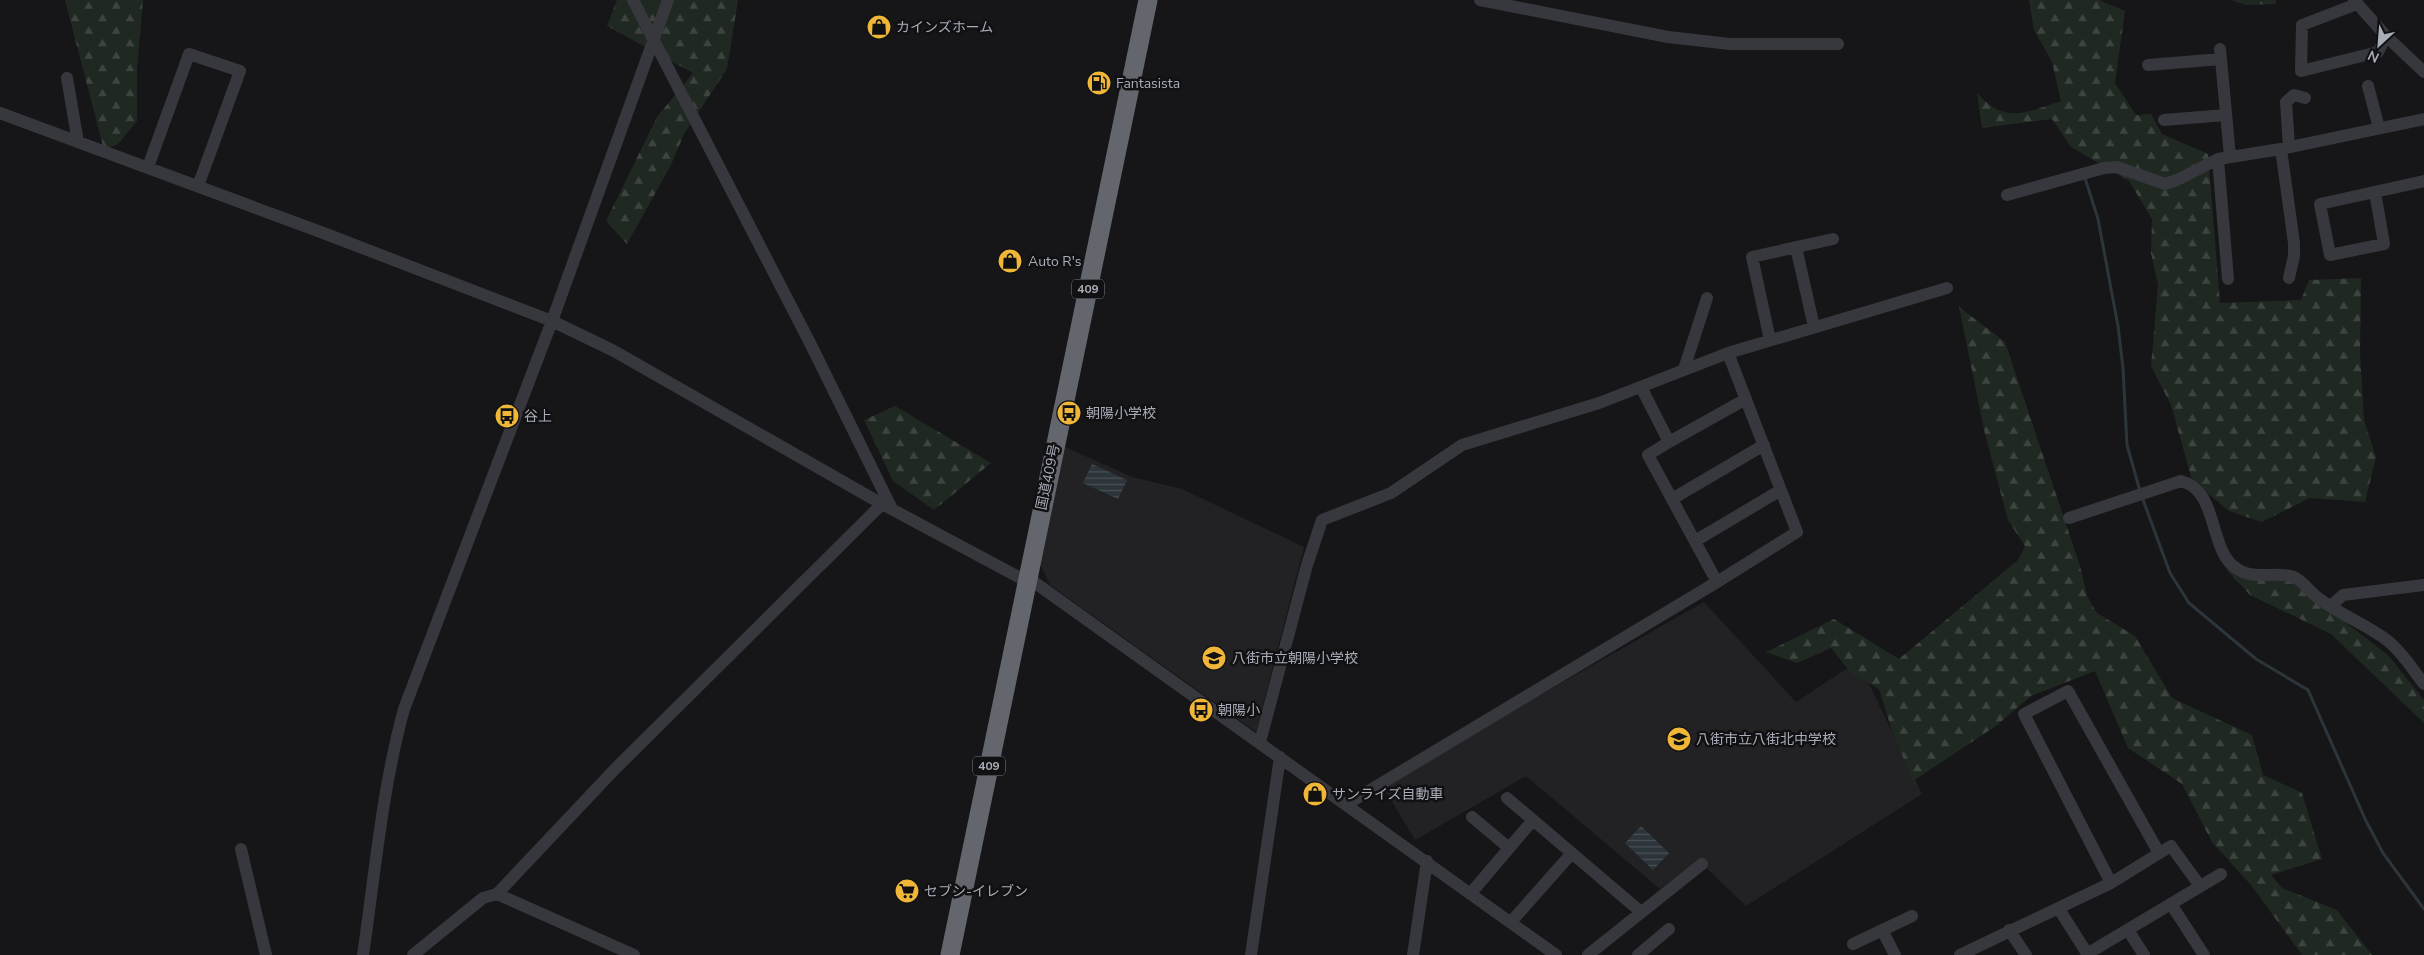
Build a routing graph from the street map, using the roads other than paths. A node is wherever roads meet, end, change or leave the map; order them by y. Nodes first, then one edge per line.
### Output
1 (633, 0) edge
2 (668, 0) edge
3 (1148, 0) edge
4 (1480, 0) edge
5 (2356, 2) edge
6 (2386, 36) junction
7 (653, 38) junction
8 (1838, 44) dead end
9 (2148, 65) dead end
10 (2424, 72) edge
11 (67, 78) dead end
12 (2368, 86) dead end
13 (2305, 98) dead end
14 (0, 113) edge
15 (2226, 115) junction
16 (2424, 119) edge
17 (2164, 120) dead end
18 (2379, 128) junction
19 (78, 142) junction
20 (2285, 148) junction
21 (2224, 157) junction
22 (148, 167) junction
23 (2424, 181) edge
24 (198, 186) junction
25 (2375, 192) junction
26 (2007, 195) dead end
27 (1833, 239) dead end
28 (1796, 247) junction
29 (2289, 278) dead end
30 (2228, 279) dead end
31 (1946, 288) dead end
32 (1707, 298) dead end
33 (552, 321) junction
34 (1814, 327) junction
35 (1770, 340) junction
36 (1728, 353) junction
37 (1684, 368) junction
38 (1641, 387) junction
39 (1746, 399) junction
40 (1669, 442) junction
41 (1764, 445) junction
42 (1781, 490) junction
43 (1672, 499) junction
44 (887, 507) junction
45 (2068, 518) dead end
46 (1695, 541) junction
47 (1027, 579) junction
48 (1717, 582) junction
49 (2424, 585) edge
50 (2331, 606) junction
51 (2424, 684) edge
52 (1260, 742) junction
53 (1280, 757) junction
54 (1507, 798) dead end
55 (1347, 804) junction
56 (1472, 817) dead end
57 (1533, 820) junction
58 (1509, 848) junction
59 (241, 849) dead end
60 (1572, 853) junction
61 (2159, 853) junction
62 (1427, 861) junction
63 (1702, 864) dead end
64 (2221, 874) dead end
65 (2111, 883) junction
66 (2200, 886) junction
67 (1471, 893) junction
68 (497, 894) junction
69 (2171, 904) junction
70 (2059, 909) junction
71 (1641, 912) junction
72 (1912, 916) dead end
73 (1511, 922) junction
74 (1669, 929) dead end
75 (1882, 930) junction
76 (2009, 930) junction
77 (2128, 930) junction
78 (1853, 944) dead end
79 (2088, 954) edge
80 (266, 955) edge
81 (363, 955) edge
82 (413, 955) edge
83 (634, 955) edge
84 (950, 955) edge
85 (1251, 955) edge
86 (1413, 955) edge
87 (1556, 955) edge
88 (1588, 955) edge
89 (1638, 955) edge
90 (1895, 955) edge
91 (1960, 955) edge
92 (2026, 955) edge
93 (2144, 955) edge
94 (2204, 955) edge

1 - 7 street
2 - 7 street
3 - 47 highway, 国道409号 / 409
4 - 8 street
5 - 6 street
5 - 6 street
6 - 10 street
7 - 33 street
7 - 44 street
9 - 15 street
11 - 19 street
12 - 18 street
13 - 20 street
14 - 19 street
15 - 17 street
15 - 21 street
16 - 18 street
18 - 20 street
19 - 22 street
20 - 21 street
20 - 29 street
21 - 26 street
21 - 30 street
22 - 24 street
22 - 24 street
23 - 25 street
24 - 33 street
25 - 25 street
27 - 28 street
28 - 34 street
28 - 35 street
31 - 34 street
32 - 37 street
33 - 44 street
33 - 81 street
34 - 35 street
35 - 36 street
36 - 37 street
36 - 39 street
37 - 38 street
38 - 40 street
38 - 52 street
39 - 40 street
39 - 41 street
40 - 43 street
41 - 42 street
41 - 43 street
42 - 46 street
42 - 48 street
43 - 46 street
44 - 47 street
44 - 68 street
45 - 50 street
46 - 48 street
47 - 52 street
47 - 84 highway, 国道409号 / 409
48 - 55 street
49 - 50 street
50 - 51 street
52 - 53 street
53 - 55 street
53 - 85 street
54 - 57 street
55 - 62 street
56 - 58 street
57 - 58 street
57 - 60 street
58 - 67 street
59 - 80 street
60 - 71 street
60 - 73 street
61 - 65 street
61 - 65 street
61 - 66 street
62 - 67 street
62 - 86 street
63 - 71 street
64 - 66 street
65 - 70 street
66 - 69 street
67 - 73 street
68 - 82 street
68 - 83 street
69 - 77 street
69 - 94 street
70 - 76 street
70 - 79 street
71 - 88 street
72 - 75 street
73 - 87 street
74 - 89 street
75 - 78 street
75 - 90 street
76 - 91 street
76 - 92 street
77 - 79 street
77 - 93 street

